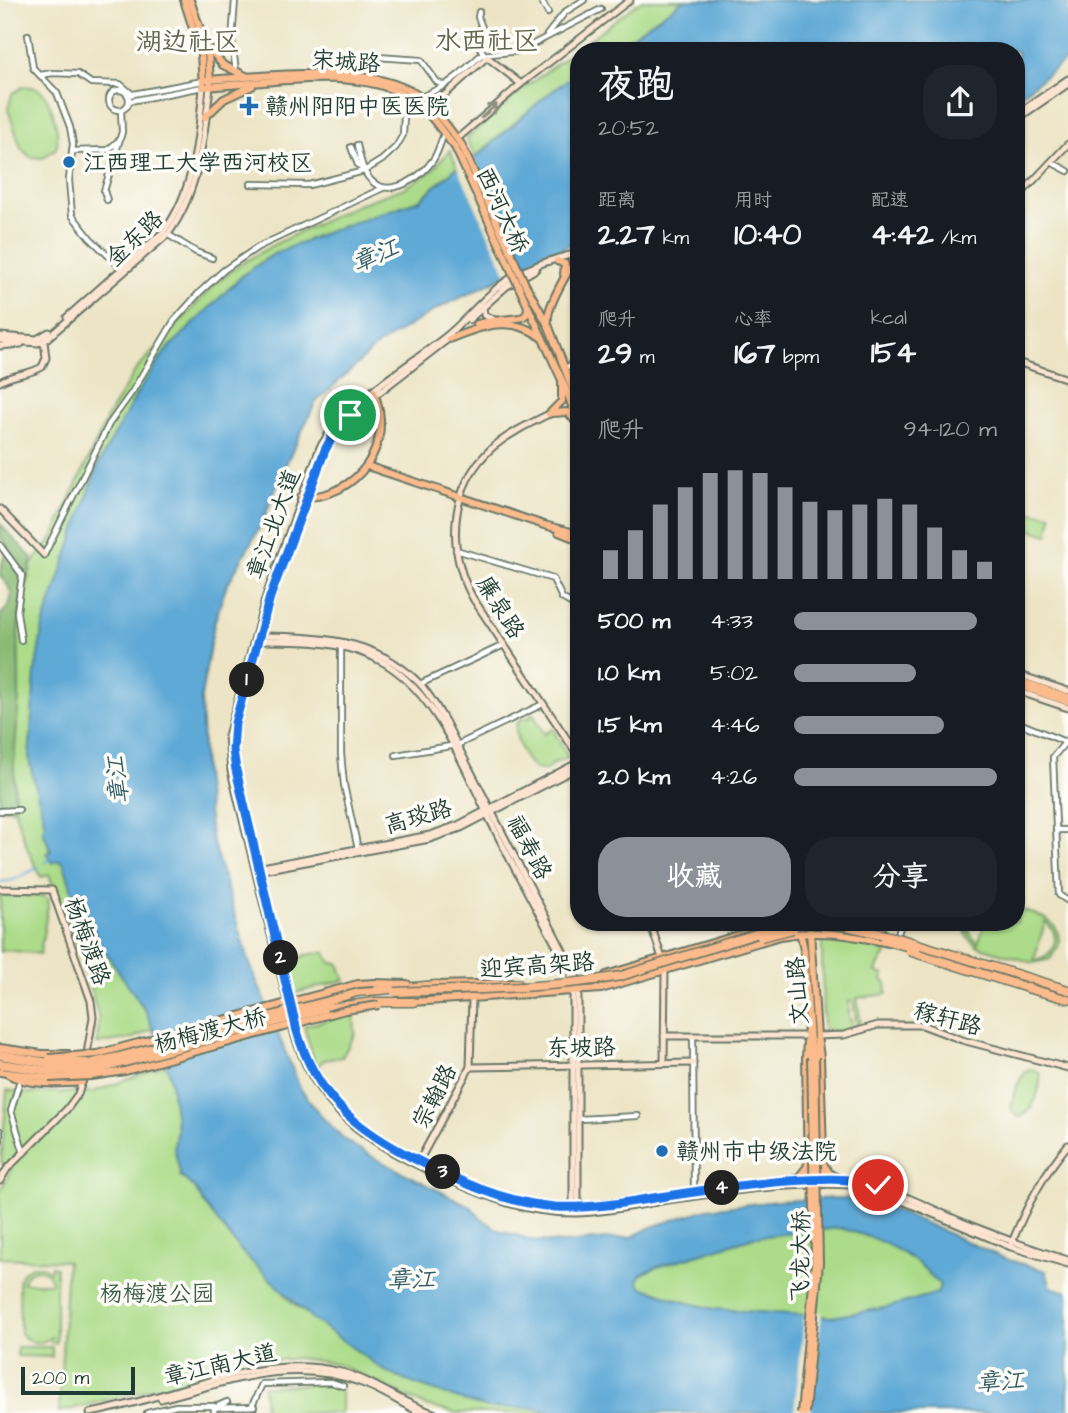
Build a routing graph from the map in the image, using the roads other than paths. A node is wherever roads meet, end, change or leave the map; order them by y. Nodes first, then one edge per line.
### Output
1 (184, 0) edge
2 (190, 0) edge
3 (235, 0) edge
4 (541, 0) edge
5 (584, 0) edge
6 (629, 0) edge
7 (601, 9) dead end
8 (479, 12) dead end
9 (548, 13) dead end
10 (28, 35) dead end
11 (544, 38) junction
12 (575, 42) edge
13 (205, 44) junction
14 (570, 46) edge
15 (484, 54) junction
16 (377, 57) dead end
17 (236, 73) junction
18 (39, 75) junction
19 (257, 80) junction
20 (1068, 81) edge
21 (207, 84) junction
22 (521, 84) junction
23 (444, 86) junction
24 (130, 94) junction
25 (420, 97) junction
26 (130, 101) junction
27 (431, 107) junction
28 (1025, 109) edge
29 (121, 111) junction
30 (1025, 113) edge
31 (404, 116) dead end
32 (205, 117) junction
33 (444, 134) junction
34 (119, 141) junction
35 (458, 144) junction
36 (1068, 144) edge
37 (354, 146) dead end
38 (72, 151) junction
39 (1051, 162) junction
40 (364, 171) junction
41 (1068, 171) edge
42 (251, 184) dead end
43 (383, 188) junction
44 (1025, 190) edge
45 (107, 200) dead end
46 (166, 233) junction
47 (570, 257) edge
48 (212, 258) dead end
49 (570, 258) edge
50 (557, 261) junction
51 (570, 269) edge
52 (123, 270) junction
53 (522, 285) junction
54 (533, 298) junction
55 (529, 305) junction
56 (481, 306) junction
57 (492, 321) junction
58 (549, 327) junction
59 (456, 332) junction
60 (0, 336) edge
61 (448, 337) junction
62 (543, 339) junction
63 (31, 341) junction
64 (44, 341) junction
65 (0, 346) edge
66 (1025, 365) edge
67 (570, 366) edge
68 (565, 368) junction
69 (1068, 379) edge
70 (561, 381) junction
71 (570, 381) edge
72 (0, 382) edge
73 (374, 394) junction
74 (570, 400) edge
75 (549, 414) junction
76 (570, 414) edge
77 (367, 466) junction
78 (304, 497) junction
79 (461, 497) junction
80 (0, 509) edge
81 (544, 525) junction
82 (570, 532) edge
83 (570, 536) edge
84 (0, 545) edge
85 (455, 550) junction
86 (44, 555) joint
87 (570, 603) edge
88 (256, 638) junction
89 (21, 640) dead end
90 (341, 643) junction
91 (505, 645) junction
92 (1025, 677) edge
93 (420, 684) junction
94 (1025, 686) edge
95 (1068, 691) edge
96 (1025, 694) edge
97 (1068, 700) edge
98 (543, 704) junction
99 (1068, 708) edge
100 (1025, 725) edge
101 (1066, 740) edge
102 (570, 744) edge
103 (455, 746) junction
104 (396, 755) dead end
105 (570, 770) edge
106 (19, 810) dead end
107 (0, 811) edge
108 (489, 812) junction
109 (1056, 830) junction
110 (1068, 830) edge
111 (358, 850) junction
112 (256, 870) junction
113 (0, 889) edge
114 (1068, 901) edge
115 (653, 931) edge
116 (752, 931) edge
117 (765, 931) edge
118 (786, 931) edge
119 (847, 931) edge
120 (868, 931) edge
121 (882, 931) edge
122 (899, 931) edge
123 (810, 932) junction
124 (801, 933) junction
125 (867, 934) junction
126 (898, 935) junction
127 (662, 958) junction
128 (665, 971) junction
129 (575, 980) junction
130 (437, 985) junction
131 (577, 993) junction
132 (374, 994) junction
133 (1068, 994) edge
134 (395, 995) junction
135 (472, 998) junction
136 (413, 1002) joint
137 (289, 1005) junction
138 (808, 1023) junction
139 (664, 1036) junction
140 (693, 1036) junction
141 (806, 1036) junction
142 (817, 1036) junction
143 (88, 1052) junction
144 (813, 1057) junction
145 (1, 1062) edge
146 (664, 1063) junction
147 (693, 1063) junction
148 (577, 1065) junction
149 (470, 1067) junction
150 (49, 1068) junction
151 (1068, 1069) edge
152 (82, 1082) junction
153 (19, 1083) dead end
154 (638, 1116) dead end
155 (579, 1119) junction
156 (0, 1131) edge
157 (0, 1140) edge
158 (1068, 1145) edge
159 (24, 1153) junction
160 (418, 1163) junction
161 (823, 1163) junction
162 (808, 1165) junction
163 (843, 1180) junction
164 (0, 1181) edge
165 (788, 1181) junction
166 (823, 1182) junction
167 (808, 1183) junction
168 (694, 1192) junction
169 (576, 1210) junction
170 (1012, 1245) junction
171 (1068, 1262) edge
172 (268, 1370) junction
173 (343, 1386) dead end
174 (228, 1402) dead end
175 (214, 1410) edge
176 (90, 1413) edge
177 (107, 1413) edge
178 (147, 1413) edge
179 (421, 1413) edge
180 (434, 1413) edge
181 (803, 1413) edge

1 - 21 main road
2 - 13 main road
3 - 17 street
4 - 9 street
5 - 11 street
6 - 12 main road
7 - 11 street
8 - 15 street
10 - 18 street
11 - 15 street
13 - 17 main road
13 - 21 main road
14 - 22 main road
15 - 23 street
16 - 23 street
17 - 19 main road
18 - 24 street
18 - 38 street
19 - 21 main road, 宋城路
19 - 25 main road, 宋城路
19 - 32 main road
19 - 33 main road, 宋城路
20 - 28 main road
20 - 30 main road
21 - 24 street
21 - 26 street
21 - 32 main road, 金东路
21 - 46 main road, 金东路
22 - 27 main road
35 -> 22 main road
23 - 25 street
24 - 26 street
24 - 29 street
25 - 27 main road, 宋城路
26 - 29 street
27 - 35 main road, 宋城路
29 - 34 street
31 - 40 street
32 - 46 main road, 金东路
33 - 35 main road, 宋城路
33 - 43 street
34 - 38 street
34 - 45 street
35 - 53 main road, 西河大桥, bridge
36 - 39 main road
37 - 40 street
38 - 52 street
39 - 41 street
39 - 44 main road
40 - 42 street
40 - 43 street
43 - 86 street
46 - 48 street
46 - 52 main road, 金东路
47 - 56 main road, 章江北大道
49 - 50 main road, 章江北大道
50 - 54 main road
50 - 56 main road, 章江北大道
51 - 58 main road
52 - 63 main road, 金东路
52 - 64 main road, 金东路
53 - 54 main road
53 - 55 main road
54 - 58 main road
55 - 57 main road
55 - 62 main road
56 - 57 main road
56 - 59 main road, 章江北大道
56 - 61 main road, 章江北大道
57 - 59 main road
57 - 61 main road
57 - 62 main road
58 - 68 main road
59 - 61 main road
60 - 63 main road
61 - 73 main road, 章江北大道
62 - 70 main road
63 - 64 main road
63 - 65 main road
64 - 72 main road
66 - 69 main road
67 - 68 street
68 - 71 main road
70 - 74 main road
70 - 75 main road
73 - 77 main road
73 - 78 main road, 章江北大道
75 - 76 main road
75 - 79 main road, 廉泉路
77 - 78 main road
77 - 79 main road
78 - 88 main road, 章江北大道
79 - 81 main road
79 - 85 main road, 廉泉路
80 - 86 main road
81 - 82 main road
81 - 83 main road
84 - 89 street
85 - 87 street
85 - 91 main road, 廉泉路
88 - 90 main road, 福寿路
88 - 112 main road, 章江北大道
90 - 93 main road, 福寿路
90 - 103 main road, 福寿路
90 - 111 street
91 - 93 street
91 - 98 main road, 廉泉路
92 - 95 main road
93 - 103 main road, 福寿路
94 - 97 main road
96 - 99 main road
98 - 102 main road, 廉泉路
98 - 103 street
100 - 101 street
101 - 109 street
103 - 104 street
103 - 108 main road, 福寿路
105 - 108 main road, 高琰路
106 - 107 street
108 - 111 main road, 高琰路
108 - 112 main road, 高琰路
108 - 129 main road, 福寿路
109 - 110 street
109 - 114 street
111 - 112 main road, 高琰路
112 - 137 main road, 章江北大道
113 - 143 main road, 杨梅渡路
115 - 127 main road
116 - 127 main road
117 - 134 highway, 迎宾高架路, bridge
118 - 134 highway, 迎宾高架路, bridge
119 - 125 highway, 迎宾高架路, bridge
120 - 133 highway, 迎宾高架路, bridge
121 - 126 main road
122 - 126 street
123 - 124 main road
123 - 133 main road
123 - 142 main road, 文山路
124 - 128 main road
124 - 138 main road, 文山路
125 - 133 highway, 迎宾高架路, bridge
125 - 133 highway, bridge
126 - 133 main road
127 - 129 main road
128 - 131 main road
128 - 139 main road
129 - 130 main road
129 - 131 main road, 福寿路
130 - 132 highway
130 - 132 main road
131 - 135 main road
131 - 148 main road, 福寿路
132 - 134 highway, 迎宾高架路
132 - 136 highway
132 - 137 main road, bridge
132 - 150 highway, bridge
132 - 150 main road, 杨梅渡大桥, bridge
132 - 150 main road, 杨梅渡大桥, bridge
135 - 136 main road
135 - 149 main road, 宗翰路
137 - 160 main road, 章江北大道
138 - 141 main road
138 - 144 main road, 文山路
139 - 140 main road
139 - 146 main road
140 - 141 main road
140 - 147 street
141 - 162 main road
142 - 144 main road, 文山路
142 - 151 main road, 稼轩路
142 - 161 main road
143 - 145 main road
143 - 152 main road, 杨梅渡路
144 - 181 main road, 飞龙大桥, bridge
145 - 150 highway
145 - 150 highway
145 - 152 main road
146 - 147 main road, 东坡路
146 - 148 main road, 东坡路
147 - 168 street
148 - 149 main road, 东坡路
148 - 155 main road, 福寿路
148 - 169 main road, 福寿路
149 - 160 main road, 宗翰路
152 - 159 main road, 杨梅渡路
153 - 159 street
154 - 155 street
155 - 169 main road, 福寿路
156 - 157 street
158 - 170 main road
159 - 164 main road, 杨梅渡路
160 - 169 main road, 章江北大道
161 - 163 main road
161 - 166 main road
162 - 165 main road
162 - 167 main road
163 - 166 main road, 章江北大道
163 - 170 main road, 章江北大道
165 - 167 main road, 章江北大道
165 - 168 main road, 章江北大道
166 - 167 main road, 章江北大道
166 - 170 main road, 章江北大道
167 - 169 main road, 章江北大道
168 - 169 main road, 章江北大道
170 - 171 main road, 章江北大道
172 - 176 main road, 章江南大道
172 - 177 main road, 章江南大道
172 - 179 main road, 章江南大道
172 - 180 main road, 章江南大道
173 - 175 street
174 - 175 street
175 - 178 street

